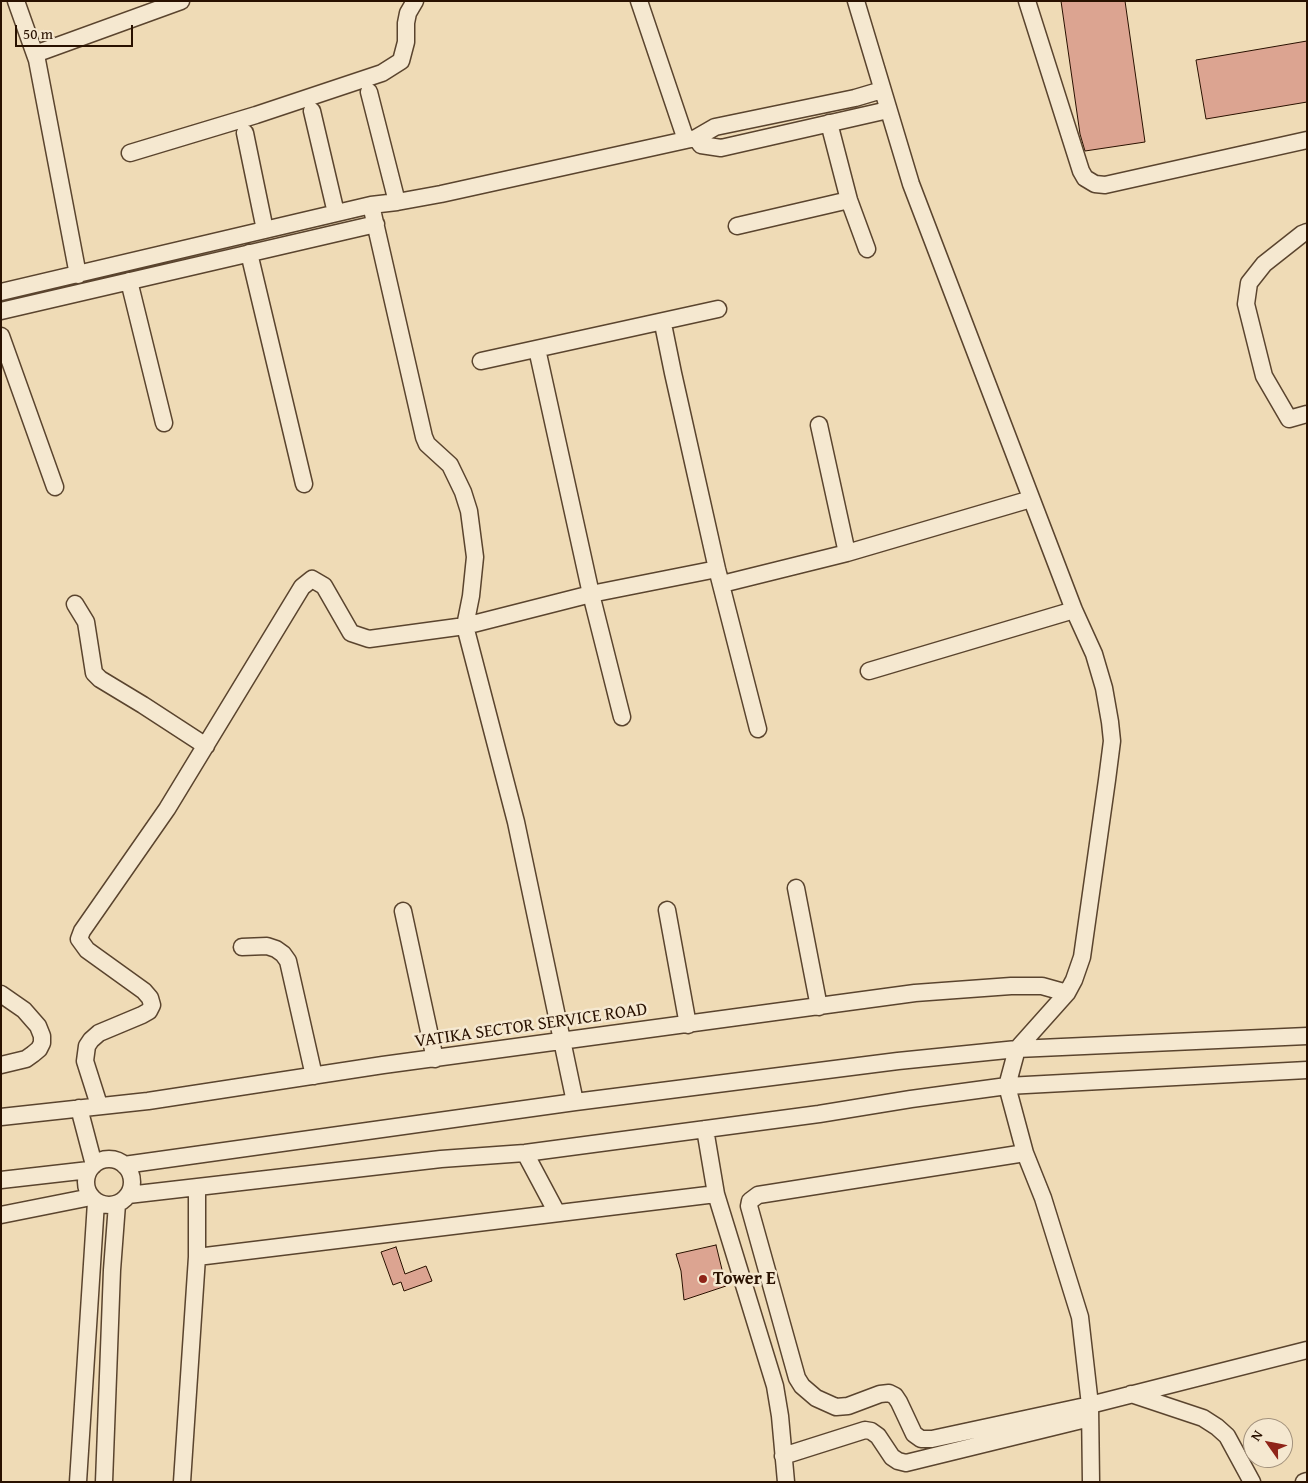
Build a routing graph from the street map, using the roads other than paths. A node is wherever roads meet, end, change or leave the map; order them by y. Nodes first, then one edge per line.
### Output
1 (16, 1) edge
2 (181, 1) edge
3 (415, 1) edge
4 (639, 1) edge
5 (856, 1) edge
6 (1027, 1) edge
7 (35, 54) junction
8 (882, 90) junction
9 (369, 92) dead end
10 (888, 110) junction
11 (312, 111) dead end
12 (829, 123) junction
13 (245, 133) dead end
14 (691, 139) junction
15 (1307, 140) edge
16 (130, 153) dead end
17 (849, 200) junction
18 (397, 202) junction
19 (371, 205) junction
20 (336, 213) junction
21 (376, 224) junction
22 (737, 226) dead end
23 (265, 230) junction
24 (1307, 232) edge
25 (867, 249) dead end
26 (249, 253) junction
27 (78, 275) junction
28 (130, 281) junction
29 (1, 292) edge
30 (718, 309) dead end
31 (1, 311) edge
32 (665, 321) junction
33 (1, 336) edge
34 (537, 349) junction
35 (481, 361) dead end
36 (1307, 414) edge
37 (164, 423) dead end
38 (819, 424) dead end
39 (304, 484) dead end
40 (55, 487) dead end
41 (1031, 499) junction
42 (847, 553) junction
43 (719, 577) junction
44 (591, 594) junction
45 (75, 604) dead end
46 (1074, 610) junction
47 (465, 626) junction
48 (869, 671) dead end
49 (622, 717) dead end
50 (758, 729) dead end
51 (206, 746) junction
52 (796, 888) dead end
53 (667, 910) dead end
54 (403, 911) dead end
55 (242, 947) dead end
56 (1067, 993) junction
57 (1, 994) edge
58 (819, 1006) junction
59 (688, 1025) junction
60 (1307, 1036) edge
61 (562, 1042) junction
62 (1017, 1049) junction
63 (435, 1058) junction
64 (1, 1064) edge
65 (1307, 1070) edge
66 (314, 1076) junction
67 (1007, 1086) junction
68 (575, 1102) junction
69 (99, 1105) junction
70 (79, 1108) junction
71 (1, 1117) edge
72 (705, 1129) junction
73 (525, 1153) junction
74 (1025, 1153) junction
75 (124, 1166) junction
76 (92, 1167) junction
77 (1, 1180) edge
78 (197, 1187) junction
79 (716, 1194) junction
80 (122, 1199) junction
81 (94, 1200) junction
82 (557, 1213) junction
83 (1, 1214) edge
84 (196, 1257) junction
85 (1307, 1350) edge
86 (1131, 1394) junction
87 (1090, 1411) junction
88 (783, 1456) junction
89 (78, 1482) edge
90 (104, 1482) edge
91 (182, 1482) edge
92 (786, 1482) edge
93 (1091, 1482) edge
94 (1252, 1482) edge

1 - 7 street
2 - 7 street
3 - 16 street
4 - 14 street
5 - 8 street
6 - 15 street
7 - 27 street
8 - 10 street
8 - 14 street
9 - 18 street
10 - 12 street
10 - 41 street
11 - 20 street
12 - 14 street
12 - 17 street
13 - 23 street
14 - 18 street
17 - 22 street
17 - 25 street
18 - 19 street
19 - 20 street
19 - 21 street
20 - 23 street
21 - 26 street
21 - 47 street
23 - 27 street
24 - 36 street
26 - 28 street
26 - 39 street
27 - 29 street
28 - 31 street
28 - 37 street
30 - 32 street
32 - 34 street
32 - 43 street
33 - 40 street
34 - 35 street
34 - 44 street
38 - 42 street
41 - 42 street
41 - 46 street
42 - 43 street
43 - 44 street
43 - 50 street
44 - 47 street
44 - 49 street
45 - 51 street
46 - 48 street
46 - 56 street
47 - 51 street
47 - 61 street
51 - 69 street
52 - 58 street
53 - 59 street
54 - 63 street
55 - 66 street
56 - 58 street, VATIKA SECTOR SERVICE ROAD
56 - 62 street
57 - 64 street
58 - 59 street, VATIKA SECTOR SERVICE ROAD
59 - 61 street, VATIKA SECTOR SERVICE ROAD
60 - 62 street
61 - 63 street, VATIKA SECTOR SERVICE ROAD
61 - 68 street
62 - 67 street
62 - 68 street
63 - 66 street, VATIKA SECTOR SERVICE ROAD
65 - 67 street
66 - 69 street, VATIKA SECTOR SERVICE ROAD
67 - 72 street
67 - 74 street
68 - 75 street
69 - 70 street, VATIKA SECTOR SERVICE ROAD
70 - 71 street, VATIKA SECTOR SERVICE ROAD
70 - 76 street
72 - 73 street
72 - 79 street
73 - 78 street
73 - 82 street
74 - 87 street
74 - 87 street
75 - 76 street
75 - 80 street
76 - 77 street
76 - 81 street
78 - 80 street
78 - 84 street
79 - 82 street
79 - 88 street
80 - 81 street
80 - 90 street
81 - 83 street
81 - 89 street
82 - 84 street
84 - 91 street
85 - 86 street
86 - 87 street
86 - 94 street
87 - 88 street
87 - 93 street
88 - 92 street

